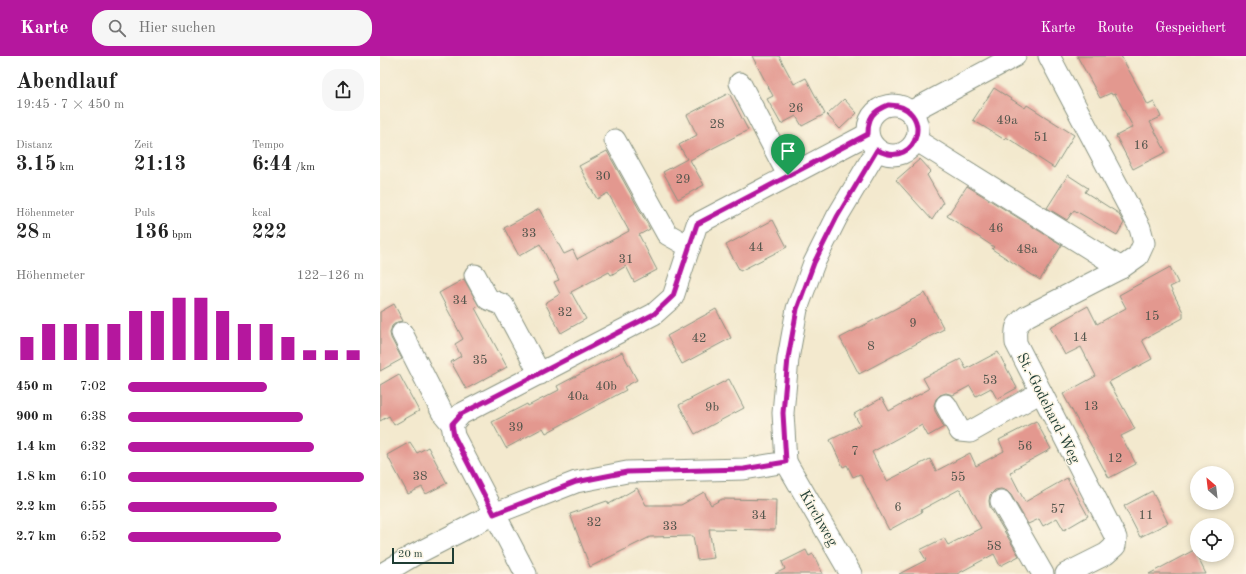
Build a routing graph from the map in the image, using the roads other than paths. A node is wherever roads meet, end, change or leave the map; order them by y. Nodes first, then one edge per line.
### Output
1 (1014, 56) edge
2 (1049, 56) edge
3 (740, 83) dead end
4 (910, 112) junction
5 (615, 140) dead end
6 (916, 140) junction
7 (872, 142) junction
8 (788, 175) junction
9 (690, 248) junction
10 (1121, 268) junction
11 (475, 275) dead end
12 (402, 333) dead end
13 (540, 374) junction
14 (1041, 392) junction
15 (946, 405) dead end
16 (452, 424) junction
17 (786, 462) junction
18 (1002, 501) dead end
19 (494, 514) junction
20 (382, 574) edge
21 (526, 574) edge
22 (851, 574) edge
23 (1042, 574) edge
24 (1066, 574) edge

1 - 4 street
2 - 10 street, St.-Godehard-Weg
3 - 8 street
4 - 6 street
4 - 7 street
5 - 9 street
6 - 7 street
6 - 10 street
7 - 8 street
7 - 17 street, Kirchweg
8 - 9 street
9 - 13 street
10 - 14 street, St.-Godehard-Weg
11 - 13 street
12 - 16 street
13 - 16 street
14 - 15 street
14 - 24 street, St.-Godehard-Weg
16 - 19 street
17 - 19 street
17 - 22 street, Kirchweg
18 - 23 street
19 - 20 street
19 - 21 street

